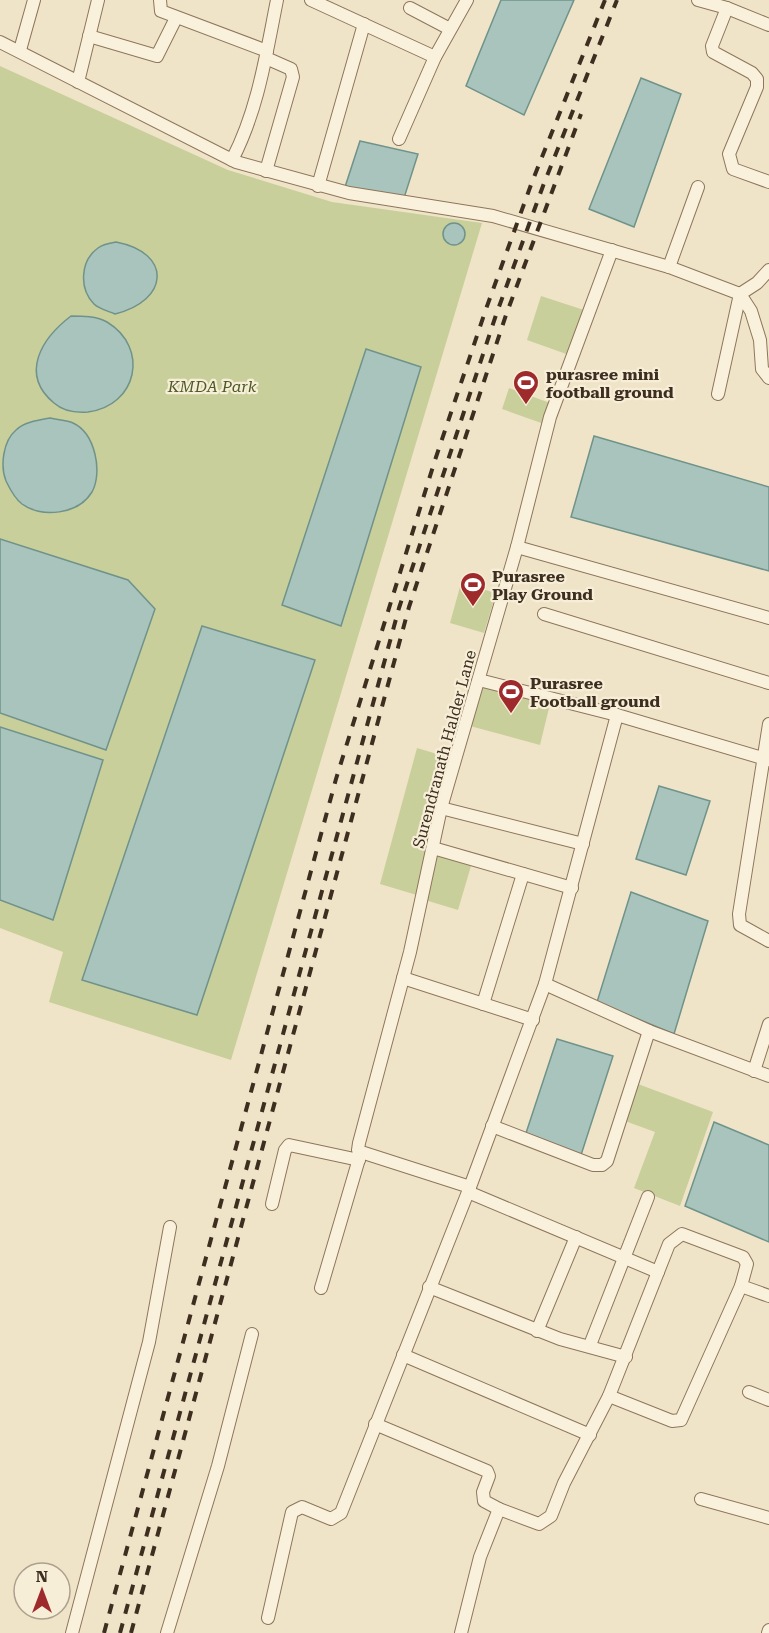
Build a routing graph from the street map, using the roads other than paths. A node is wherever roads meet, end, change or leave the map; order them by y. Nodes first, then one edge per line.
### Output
1 (34, 0) edge
2 (98, 0) edge
3 (160, 0) edge
4 (277, 0) edge
5 (311, 0) edge
6 (467, 0) edge
7 (698, 0) edge
8 (410, 8) dead end
9 (726, 8) junction
10 (176, 18) junction
11 (364, 24) junction
12 (769, 24) edge
13 (450, 29) junction
14 (89, 36) junction
15 (0, 42) edge
16 (20, 50) junction
17 (267, 55) junction
18 (435, 57) junction
19 (78, 81) junction
20 (399, 139) dead end
21 (232, 160) junction
22 (266, 171) junction
23 (769, 182) edge
24 (318, 186) junction
25 (698, 187) dead end
26 (612, 250) junction
27 (669, 267) junction
28 (769, 270) edge
29 (740, 294) junction
30 (769, 378) edge
31 (718, 394) dead end
32 (517, 547) junction
33 (544, 614) dead end
34 (769, 618) edge
35 (479, 681) junction
36 (769, 682) edge
37 (617, 715) junction
38 (769, 724) edge
39 (766, 760) edge
40 (441, 808) junction
41 (583, 844) junction
42 (433, 848) junction
43 (522, 874) junction
44 (572, 888) junction
45 (769, 941) edge
46 (403, 978) junction
47 (546, 984) junction
48 (483, 1004) junction
49 (533, 1020) junction
50 (769, 1024) edge
51 (649, 1031) junction
52 (754, 1071) junction
53 (769, 1076) edge
54 (492, 1126) junction
55 (360, 1156) junction
56 (469, 1189) junction
57 (648, 1197) dead end
58 (272, 1204) dead end
59 (170, 1227) dead end
60 (576, 1237) junction
61 (625, 1258) junction
62 (658, 1272) junction
63 (741, 1286) junction
64 (429, 1287) junction
65 (321, 1288) dead end
66 (769, 1296) edge
67 (537, 1331) junction
68 (252, 1334) dead end
69 (590, 1345) junction
70 (403, 1355) junction
71 (626, 1357) junction
72 (749, 1392) dead end
73 (609, 1396) junction
74 (769, 1400) edge
75 (375, 1424) junction
76 (590, 1436) junction
77 (701, 1499) dead end
78 (499, 1509) junction
79 (769, 1518) edge
80 (268, 1618) dead end
81 (72, 1633) edge
82 (167, 1633) edge
83 (461, 1633) edge

1 - 16 street
2 - 14 street
3 - 10 street
4 - 17 street
5 - 11 street
6 - 13 street
7 - 9 street
8 - 13 street
9 - 12 street
9 - 23 street
10 - 14 street
10 - 17 street
11 - 18 street
11 - 24 street
13 - 18 street
14 - 19 street
15 - 16 street
16 - 19 street
17 - 21 street
17 - 22 street
18 - 20 street
19 - 21 street
21 - 22 street
22 - 24 street
24 - 26 street
25 - 27 street
26 - 27 street
26 - 32 street, Surendranath Halder Lane
27 - 29 street
28 - 29 street
29 - 30 street
29 - 31 street
32 - 34 street
32 - 35 street, Surendranath Halder Lane
33 - 36 street
35 - 37 street
35 - 40 street, Surendranath Halder Lane
37 - 39 street
37 - 41 street
38 - 39 street
39 - 45 street
40 - 41 street
40 - 42 street, Surendranath Halder Lane
41 - 44 street
42 - 43 street
42 - 46 street, Surendranath Halder Lane
43 - 44 street
43 - 48 street
44 - 47 street
46 - 48 street
46 - 55 street, Surendranath Halder Lane
47 - 49 street
47 - 51 street
48 - 49 street
49 - 54 street
50 - 52 street
51 - 52 street
51 - 54 street
52 - 53 street
54 - 56 street
55 - 56 street
55 - 58 street
55 - 65 street, Surendranath Halder Lane
56 - 60 street
56 - 64 street
57 - 61 street
59 - 81 street
60 - 61 street
60 - 67 street
61 - 62 street
61 - 69 street
62 - 63 street
62 - 71 street
63 - 66 street
63 - 73 street
64 - 67 street
64 - 70 street
67 - 69 street
68 - 82 street
69 - 71 street
70 - 75 street
70 - 76 street
71 - 73 street
72 - 74 street
73 - 76 street
75 - 78 street
75 - 80 street
76 - 78 street
77 - 79 street
78 - 83 street

